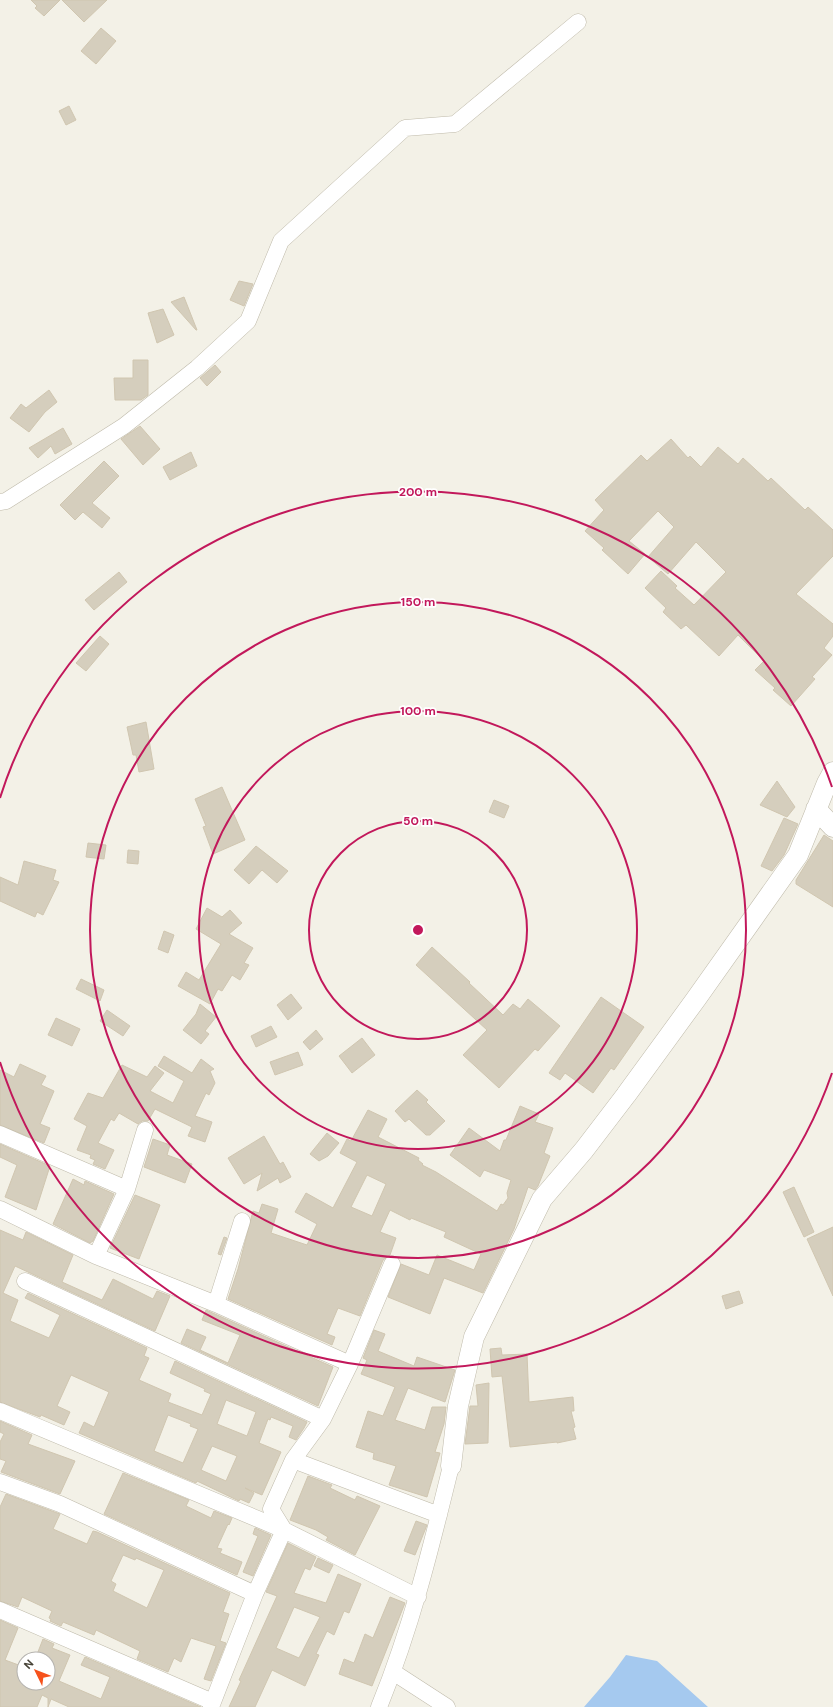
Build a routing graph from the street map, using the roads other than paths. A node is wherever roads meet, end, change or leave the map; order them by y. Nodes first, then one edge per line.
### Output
1 (578, 22) dead end
2 (0, 502) edge
3 (833, 772) edge
4 (816, 809) junction
5 (833, 827) edge
6 (145, 1130) dead end
7 (0, 1134) edge
8 (127, 1189) junction
9 (0, 1209) edge
10 (242, 1220) dead end
11 (96, 1256) junction
12 (392, 1264) dead end
13 (25, 1281) dead end
14 (216, 1304) junction
15 (350, 1364) junction
16 (0, 1411) edge
17 (322, 1419) junction
18 (294, 1460) junction
19 (451, 1466) joint
20 (0, 1482) edge
21 (439, 1515) junction
22 (284, 1530) junction
23 (254, 1594) junction
24 (418, 1597) junction
25 (0, 1610) edge
26 (393, 1672) junction
27 (212, 1705) edge
28 (379, 1707) edge
29 (447, 1707) edge

1 - 2 street
3 - 4 street
4 - 5 street
4 - 19 street
6 - 8 street
7 - 8 street
8 - 11 street
9 - 11 street
10 - 14 street
11 - 14 street
12 - 15 street
13 - 17 street
14 - 15 street
15 - 17 street
16 - 22 street
17 - 18 street
18 - 21 street
18 - 22 street
19 - 21 street
20 - 23 street
21 - 24 street
22 - 23 street
22 - 24 street
23 - 27 street
24 - 26 street
25 - 27 street
26 - 28 street
26 - 29 street

